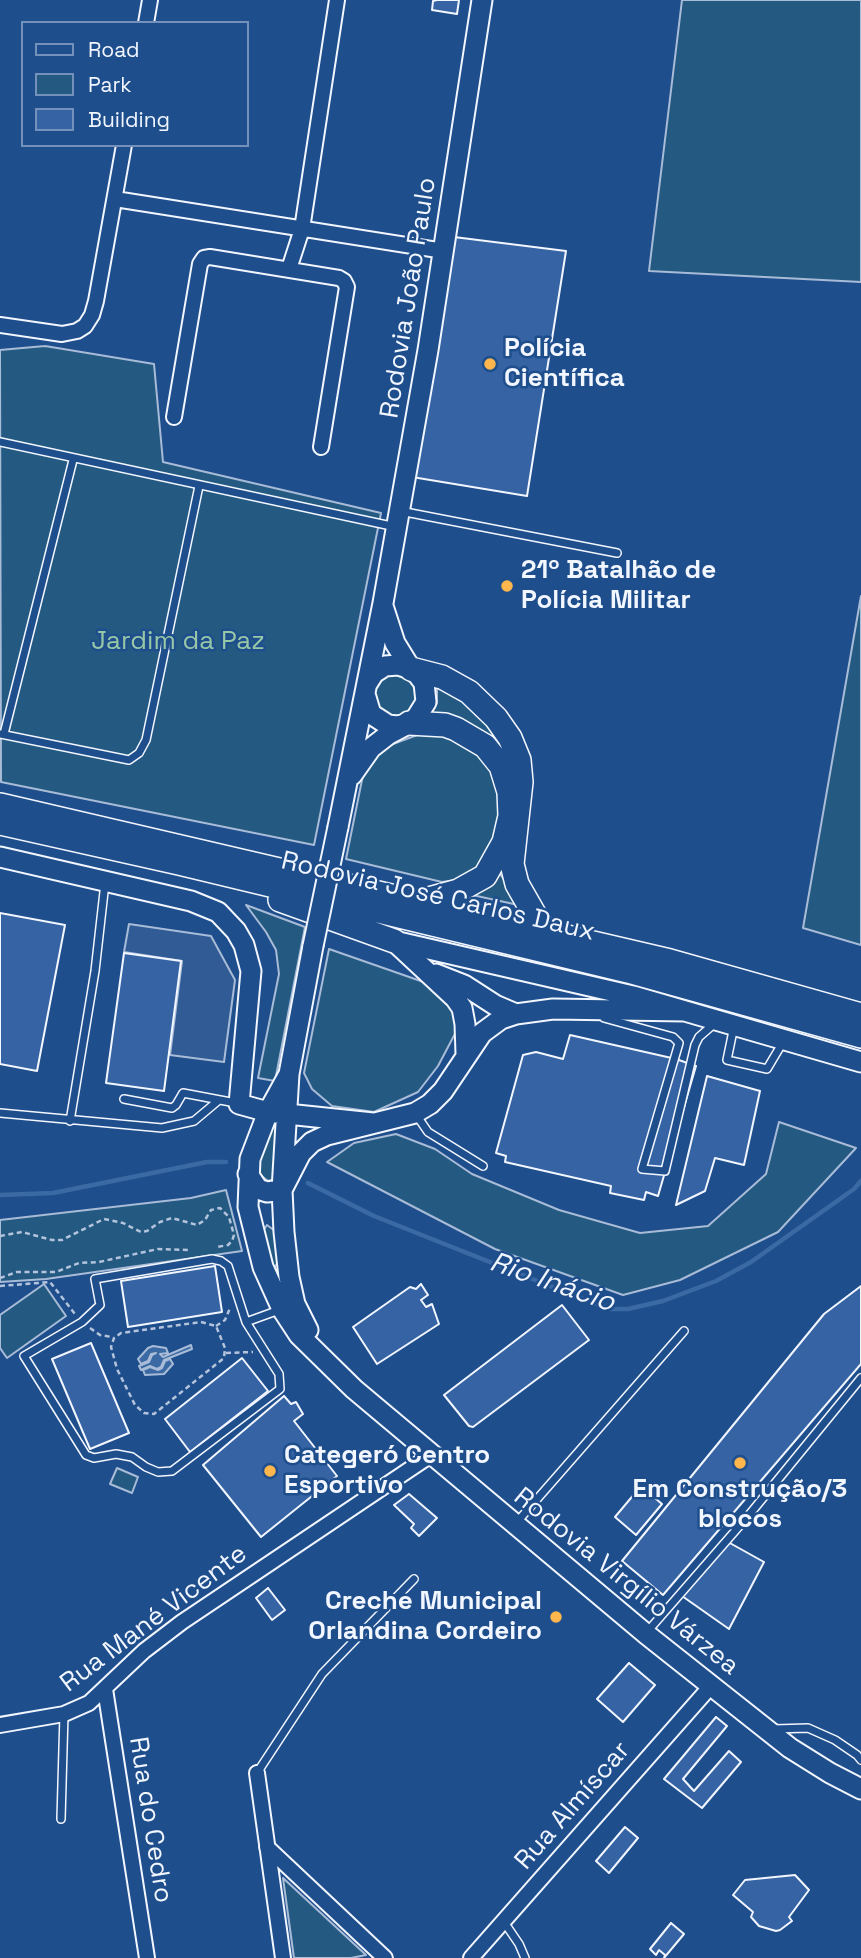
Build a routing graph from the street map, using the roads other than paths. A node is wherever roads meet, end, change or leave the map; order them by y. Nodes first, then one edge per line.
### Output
1 (150, 0) edge
2 (337, 0) edge
3 (482, 0) edge
4 (146, 21) edge
5 (124, 147) edge
6 (115, 200) junction
7 (302, 229) junction
8 (444, 251) junction
9 (289, 270) junction
10 (0, 325) edge
11 (174, 417) dead end
12 (0, 442) edge
13 (321, 447) dead end
14 (73, 460) junction
15 (199, 486) junction
16 (398, 519) junction
17 (617, 553) dead end
18 (383, 603) junction
19 (411, 669) junction
20 (365, 690) junction
21 (408, 723) junction
22 (2, 734) edge
23 (346, 785) junction
24 (0, 805) edge
25 (0, 823) edge
26 (0, 857) edge
27 (179, 863) junction
28 (105, 882) junction
29 (418, 902) junction
30 (548, 933) junction
31 (394, 941) junction
32 (313, 946) joint
33 (429, 971) junction
34 (553, 1009) junction
35 (685, 1011) junction
36 (516, 1014) junction
37 (861, 1015) edge
38 (726, 1023) junction
39 (861, 1036) edge
40 (785, 1040) junction
41 (466, 1054) junction
42 (861, 1062) edge
43 (288, 1083) junction
44 (124, 1099) dead end
45 (219, 1100) junction
46 (239, 1104) junction
47 (0, 1113) edge
48 (277, 1113) junction
49 (415, 1113) junction
50 (318, 1116) junction
51 (70, 1121) junction
52 (373, 1123) junction
53 (483, 1166) dead end
54 (248, 1174) junction
55 (282, 1189) junction
56 (251, 1226) junction
57 (284, 1232) junction
58 (282, 1309) junction
59 (246, 1322) junction
60 (684, 1331) dead end
61 (337, 1372) junction
62 (861, 1378) edge
63 (431, 1455) junction
64 (514, 1525) junction
65 (414, 1579) dead end
66 (646, 1634) junction
67 (711, 1686) junction
68 (104, 1689) junction
69 (64, 1714) junction
70 (0, 1725) edge
71 (767, 1730) junction
72 (861, 1760) edge
73 (257, 1773) joint
74 (861, 1789) edge
75 (61, 1819) dead end
76 (267, 1847) junction
77 (504, 1921) junction
78 (147, 1958) edge
79 (283, 1958) edge
80 (385, 1958) edge
81 (470, 1958) edge
82 (525, 1958) edge

1 - 4 street
2 - 7 street
3 - 8 main road, Rodovia João Paulo
5 - 6 street
6 - 7 street
6 - 10 street
7 - 8 street
7 - 9 street
8 - 16 main road, Rodovia João Paulo
9 - 11 street
9 - 13 street
12 - 14 lane
14 - 15 lane
14 - 22 lane
15 - 16 lane
15 - 22 lane
16 - 17 lane
16 - 18 main road, Rodovia João Paulo
18 - 19 main road, Rodovia João Paulo
18 - 20 main road, Rodovia João Paulo
19 - 20 main road
19 - 21 main road
19 - 30 highway
20 - 21 main road
20 - 23 main road, Rodovia João Paulo
21 - 23 main road, Rodovia João Paulo
21 - 29 highway
23 - 32 main road, Rodovia João Paulo, bridge
24 - 29 highway, Rodovia José Carlos Daux
25 - 27 highway, Rodovia José Carlos Daux
26 - 28 main road
27 - 31 highway
27 - 39 highway, Rodovia José Carlos Daux
28 - 46 main road
28 - 51 lane
29 - 30 highway, Rodovia José Carlos Daux
30 - 37 highway, Rodovia José Carlos Daux
31 - 33 main road
31 - 35 main road
32 - 43 main road, Rodovia Virgílio Várzea
33 - 36 main road
33 - 41 main road
34 - 35 main road
34 - 36 main road
34 - 38 lane
35 - 38 main road
36 - 41 main road
38 - 40 main road
38 - 40 lane
40 - 42 main road
41 - 49 main road
43 - 48 main road, Rodovia Virgílio Várzea
43 - 50 main road
44 - 45 lane
45 - 46 lane
45 - 51 lane
46 - 48 main road
47 - 51 lane
48 - 50 main road
48 - 54 main road, Rodovia Virgílio Várzea
48 - 55 main road, Rodovia Virgílio Várzea
49 - 52 main road
49 - 53 lane
50 - 52 main road
52 - 55 main road
54 - 55 main road
54 - 56 main road, Rodovia Virgílio Várzea
55 - 57 main road, Rodovia Virgílio Várzea
56 - 57 main road
56 - 58 main road, Rodovia Virgílio Várzea
57 - 61 main road, Rodovia Virgílio Várzea
58 - 59 lane
58 - 61 main road, Rodovia Virgílio Várzea
59 - 59 lane
60 - 64 lane
61 - 63 main road, Rodovia Virgílio Várzea
62 - 66 lane
63 - 64 main road, Rodovia Virgílio Várzea
63 - 68 street, Rua Mané Vicente
64 - 66 main road, Rodovia Virgílio Várzea
65 - 73 lane
66 - 67 main road, Rodovia Virgílio Várzea
67 - 71 main road, Rodovia Virgílio Várzea
67 - 77 street, Rua Almíscar
68 - 69 street, Rua Mané Vicente
68 - 78 street, Rua do Cedro
69 - 70 street, Rua Mané Vicente
69 - 75 lane
71 - 72 lane
71 - 74 main road, Rodovia Virgílio Várzea
73 - 76 street
76 - 79 street
76 - 80 street
77 - 81 street, Rua Almíscar
77 - 82 lane

